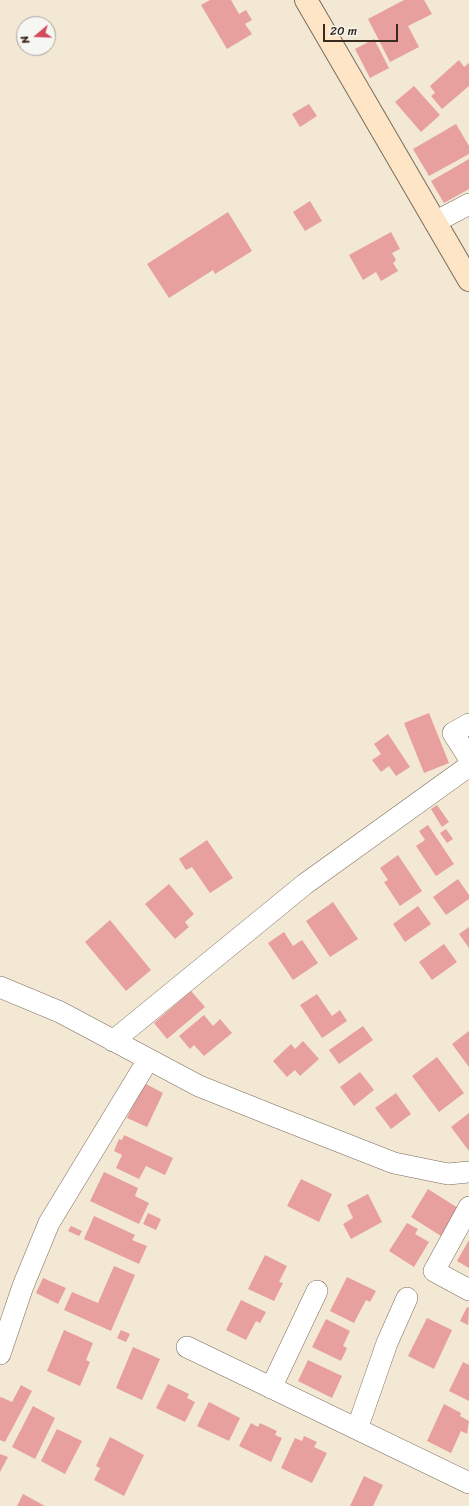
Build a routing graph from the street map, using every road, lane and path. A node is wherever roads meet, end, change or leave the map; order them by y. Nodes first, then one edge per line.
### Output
1 (306, 0) edge
2 (469, 204) edge
3 (436, 222) junction
4 (469, 280) edge
5 (469, 724) edge
6 (469, 758) edge
7 (469, 766) edge
8 (0, 988) edge
9 (113, 1041) junction
10 (148, 1060) junction
11 (469, 1172) edge
12 (469, 1207) edge
13 (469, 1290) edge
14 (317, 1291) dead end
15 (407, 1298) dead end
16 (187, 1347) dead end
17 (0, 1354) edge
18 (271, 1388) junction
19 (357, 1429) junction
20 (469, 1483) edge

1 - 3 street
2 - 3 street
3 - 4 street
5 - 6 street
7 - 9 street
8 - 9 street
9 - 10 street
10 - 11 street
10 - 17 street
12 - 13 street
14 - 18 street
15 - 19 street
16 - 18 street
18 - 19 street
19 - 20 street

